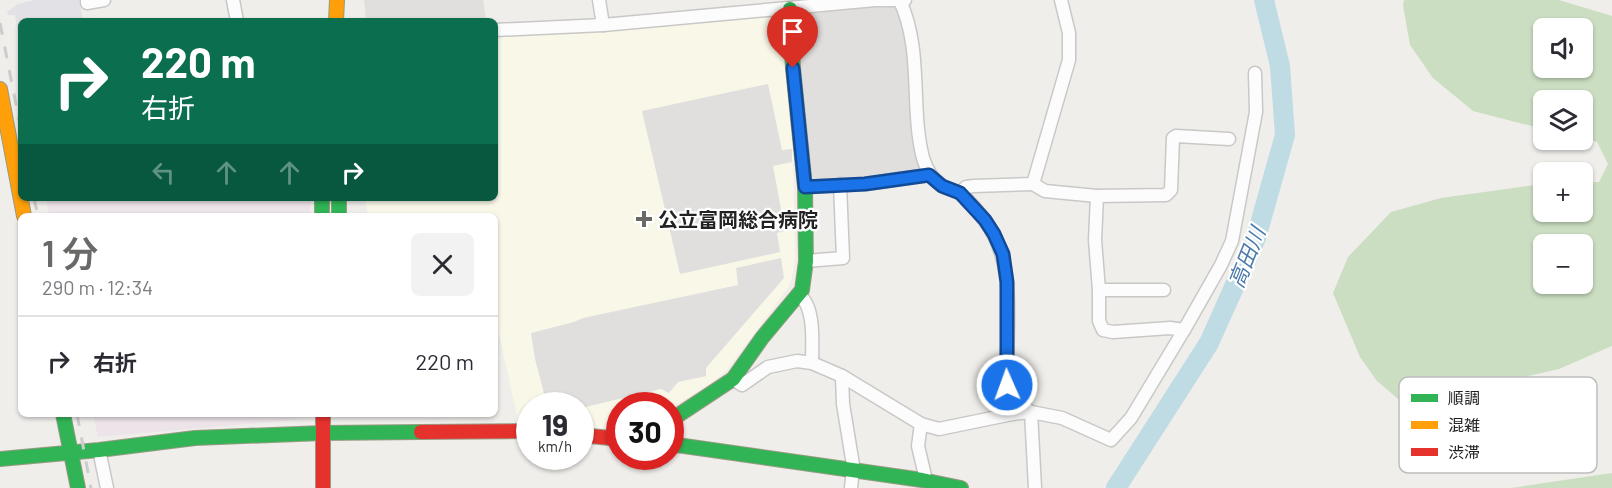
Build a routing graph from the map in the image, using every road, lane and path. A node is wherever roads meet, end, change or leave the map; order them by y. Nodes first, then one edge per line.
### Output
1 (87, 0) edge
2 (104, 0) edge
3 (233, 0) edge
4 (337, 0) edge
5 (599, 0) edge
6 (874, 0) edge
7 (1061, 0) edge
8 (903, 1) edge
9 (790, 9) junction
10 (236, 18) edge
11 (336, 18) edge
12 (603, 25) junction
13 (498, 30) edge
14 (1255, 73) dead end
15 (0, 89) edge
16 (1229, 139) dead end
17 (929, 175) junction
18 (18, 184) edge
19 (840, 184) junction
20 (1032, 184) junction
21 (805, 187) junction
22 (960, 193) junction
23 (1097, 196) junction
24 (806, 261) junction
25 (1099, 290) junction
26 (1164, 290) dead end
27 (798, 294) junction
28 (1184, 330) junction
29 (812, 363) junction
30 (842, 376) junction
31 (733, 379) junction
32 (684, 411) edge
33 (1031, 412) junction
34 (64, 417) edge
35 (323, 417) edge
36 (921, 424) junction
37 (516, 430) edge
38 (323, 433) junction
39 (684, 446) edge
40 (99, 450) junction
41 (70, 453) junction
42 (0, 459) edge
43 (855, 471) junction
44 (926, 480) junction
45 (78, 488) edge
46 (107, 488) edge
47 (323, 488) edge
48 (851, 488) edge
49 (961, 488) edge
50 (1035, 488) edge

1 - 2 street
3 - 10 street
4 - 11 main road
5 - 12 street
6 - 8 street
6 - 9 street
7 - 20 street
8 - 17 street
9 - 12 street
9 - 21 main road
12 - 13 street
14 - 28 street
15 - 18 main road
16 - 23 street
17 - 19 street
17 - 22 street
19 - 21 street
19 - 24 street
20 - 22 street
20 - 23 street
21 - 24 main road
22 - 33 street
23 - 25 street
24 - 27 main road
25 - 26 street
25 - 28 street
27 - 29 street
27 - 31 main road
28 - 33 street
29 - 30 street
29 - 31 street
30 - 36 street
30 - 43 street
31 - 32 main road
33 - 36 street
33 - 50 street
34 - 41 main road
35 - 38 main road
36 - 44 street
37 - 38 main road
38 - 40 main road
38 - 47 main road
39 - 43 main road
40 - 41 main road
40 - 46 street
41 - 42 main road
41 - 45 main road
43 - 44 main road
43 - 48 street
44 - 49 main road

